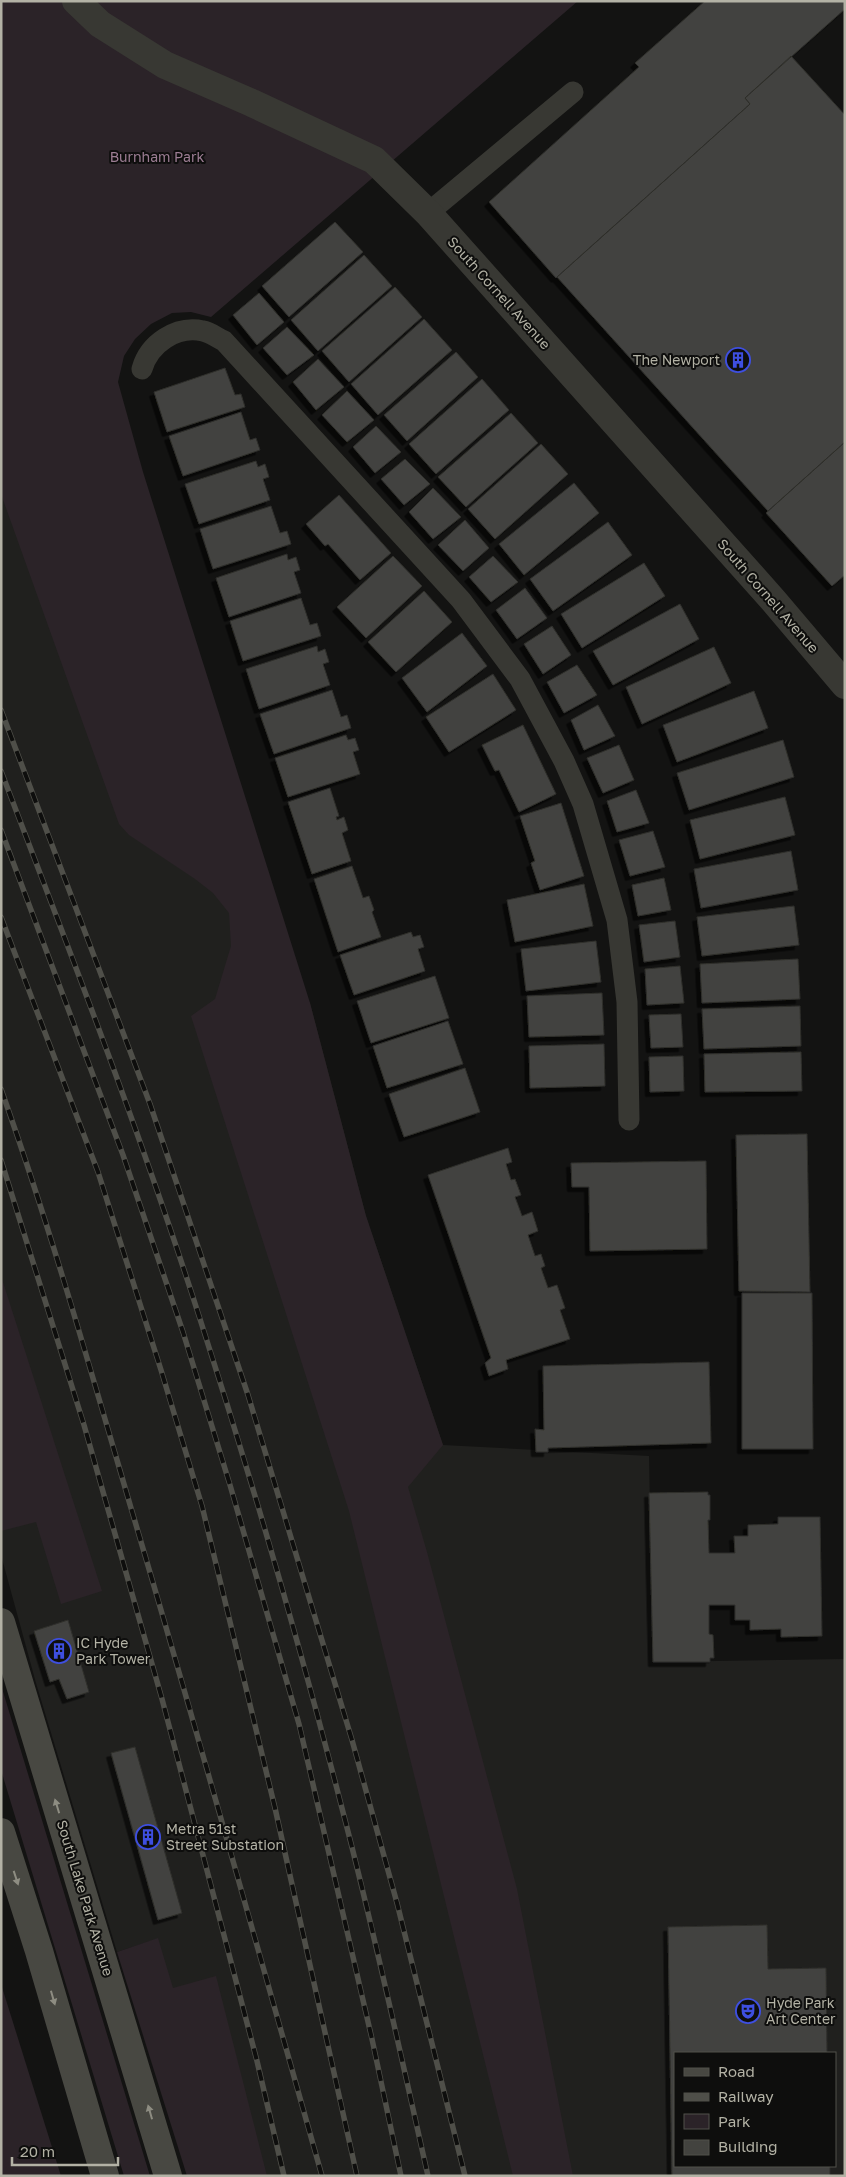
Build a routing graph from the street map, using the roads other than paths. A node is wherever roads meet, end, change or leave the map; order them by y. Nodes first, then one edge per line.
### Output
1 (76, 1) edge
2 (573, 92) dead end
3 (428, 213) junction
4 (142, 369) dead end
5 (845, 685) edge
6 (629, 1120) dead end
7 (1, 1622) edge
8 (1, 1832) edge
9 (105, 2176) edge
10 (168, 2176) edge

1 - 3 street, South Cornell Avenue
2 - 3 lane
3 - 5 street, South Cornell Avenue
4 - 6 lane
10 -> 7 street, South Lake Park Avenue
8 -> 9 street

